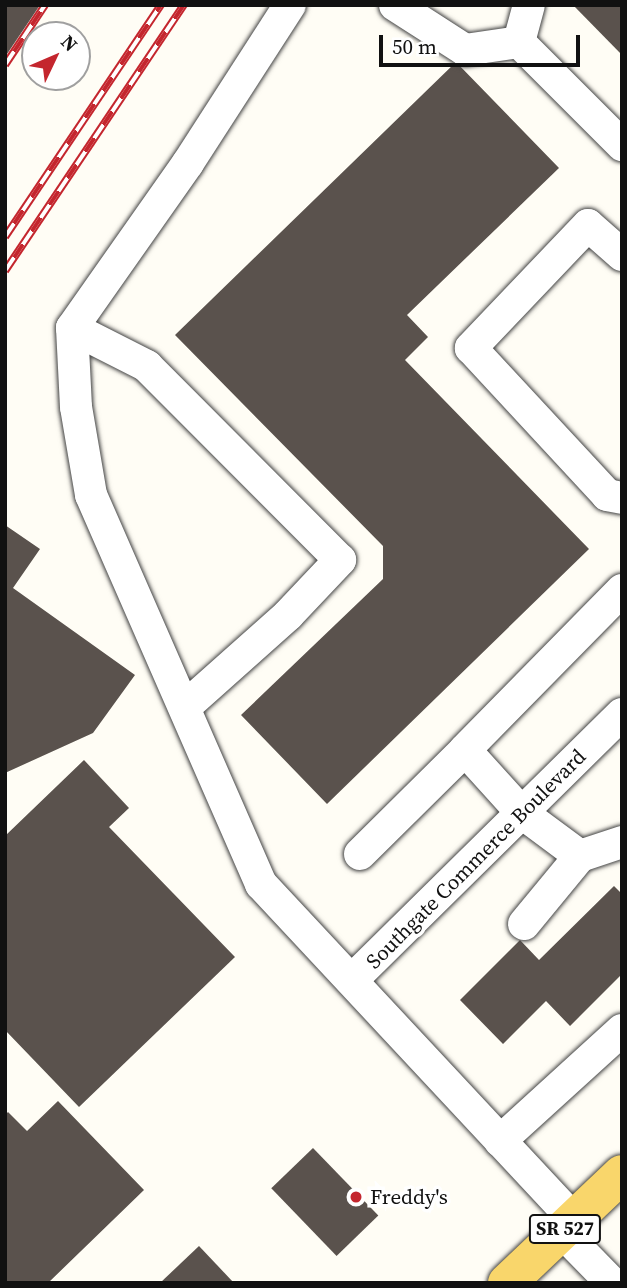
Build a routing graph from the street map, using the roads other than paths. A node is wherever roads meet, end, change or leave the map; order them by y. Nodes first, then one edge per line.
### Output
1 (290, 5) edge
2 (396, 5) edge
3 (529, 5) edge
4 (519, 42) junction
5 (622, 145) edge
6 (622, 255) edge
7 (72, 328) junction
8 (622, 498) edge
9 (622, 590) edge
10 (186, 706) junction
11 (622, 714) edge
12 (466, 750) junction
13 (522, 813) junction
14 (622, 842) edge
15 (359, 854) dead end
16 (580, 856) junction
17 (524, 924) dead end
18 (352, 981) junction
19 (622, 1030) edge
20 (500, 1141) junction
21 (622, 1174) edge
22 (568, 1226) junction
23 (507, 1283) edge
24 (612, 1283) edge

1 - 7 street
2 - 4 street
3 - 4 street
4 - 5 street
6 - 8 street
7 - 10 street
7 - 10 street
9 - 12 street
10 - 18 street
11 - 13 street, Southgate Commerce Boulevard
12 - 13 street
12 - 15 street
13 - 16 street
13 - 18 street, Southgate Commerce Boulevard
14 - 16 street
16 - 17 street
18 - 20 street, Southgate Commerce Boulevard
19 - 20 street
20 - 22 street, Southgate Commerce Boulevard
21 - 22 main road, SR 527
22 - 23 main road, SR 527
22 - 24 street, Southgate Commerce Boulevard

